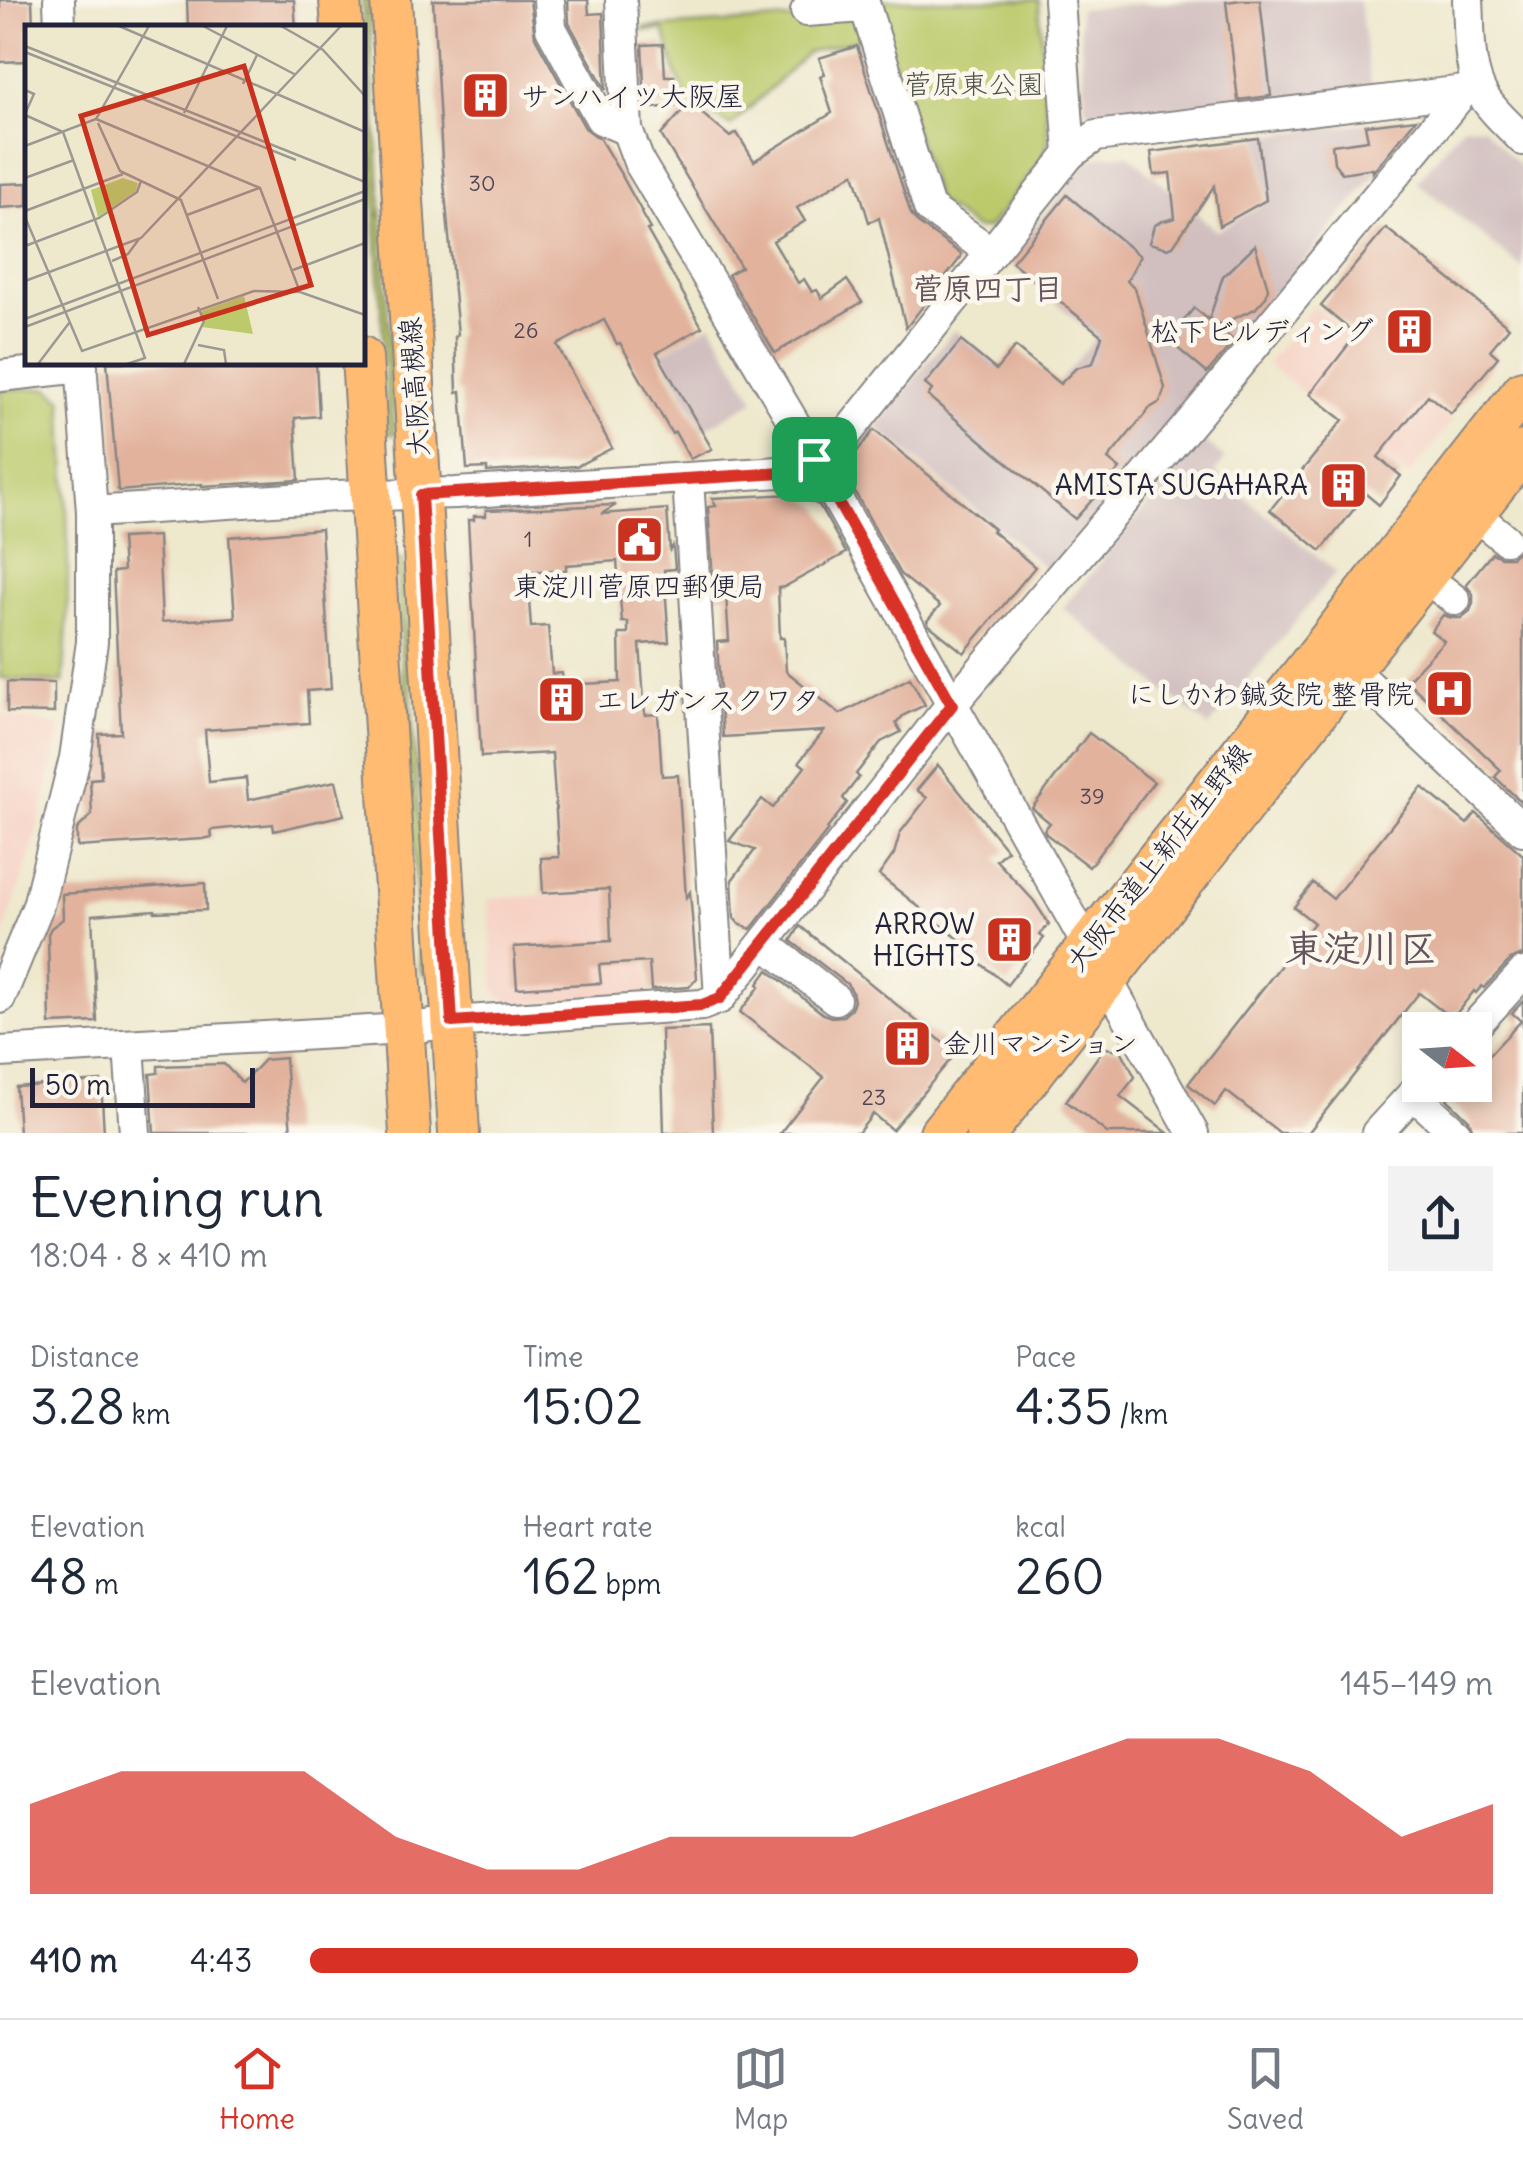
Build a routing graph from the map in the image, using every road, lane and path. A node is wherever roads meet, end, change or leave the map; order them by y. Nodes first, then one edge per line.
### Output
1 (58, 0) edge
2 (340, 0) edge
3 (390, 0) edge
4 (549, 0) edge
5 (621, 0) edge
6 (1059, 0) edge
7 (1468, 0) edge
8 (864, 4) edge
9 (806, 11) dead end
10 (60, 25) edge
11 (342, 25) edge
12 (1471, 89) junction
13 (627, 130) junction
14 (1523, 140) edge
15 (1070, 154) junction
16 (992, 252) junction
17 (82, 365) edge
18 (363, 365) edge
19 (0, 376) edge
20 (1523, 391) edge
21 (1523, 451) edge
22 (814, 459) junction
23 (688, 479) junction
24 (372, 495) junction
25 (421, 495) junction
26 (92, 512) junction
27 (1474, 514) junction
28 (1505, 539) dead end
29 (1338, 656) junction
30 (952, 705) junction
31 (1523, 830) edge
32 (764, 943) junction
33 (1097, 963) junction
34 (1523, 974) edge
35 (0, 998) edge
36 (720, 998) junction
37 (835, 999) dead end
38 (1488, 1012) edge
39 (452, 1022) junction
40 (404, 1029) junction
41 (129, 1046) junction
42 (0, 1052) edge
43 (1405, 1102) edge
44 (1429, 1102) edge
45 (134, 1133) edge
46 (410, 1133) edge
47 (459, 1133) edge
48 (940, 1133) edge
49 (986, 1133) edge
50 (1193, 1133) edge
51 (1377, 1133) edge
52 (1456, 1133) edge

1 - 10 street
2 - 11 main road
3 - 25 main road, 大阪高槻線
4 - 13 street
5 - 13 street
6 - 15 street
7 - 12 street
8 - 9 street
8 - 16 street
12 - 14 street
12 - 15 street
12 - 30 street
13 - 22 street
15 - 16 street
16 - 22 street
17 - 19 street
17 - 26 street
18 - 24 main road, 大阪高槻線
20 - 29 main road, 大阪市道上新庄生野線
21 - 27 main road, 大阪市道上新庄生野線
22 - 23 street
22 - 30 street
23 - 25 street
23 - 36 street
24 - 25 street
24 - 26 street
24 - 40 main road, 大阪高槻線
25 - 39 main road, 大阪高槻線
26 - 35 street
27 - 28 street
27 - 29 main road, 大阪市道上新庄生野線
29 - 31 street
29 - 33 main road, 大阪市道上新庄生野線
30 - 32 street
30 - 33 street
32 - 36 street
32 - 37 street
33 - 48 main road, 大阪市道上新庄生野線
33 - 49 main road, 大阪市道上新庄生野線
33 - 50 street
34 - 38 street
36 - 39 street
39 - 40 street
39 - 47 main road, 大阪高槻線
40 - 41 street
40 - 46 main road, 大阪高槻線
41 - 42 street
41 - 45 street
43 - 51 street
44 - 52 street

